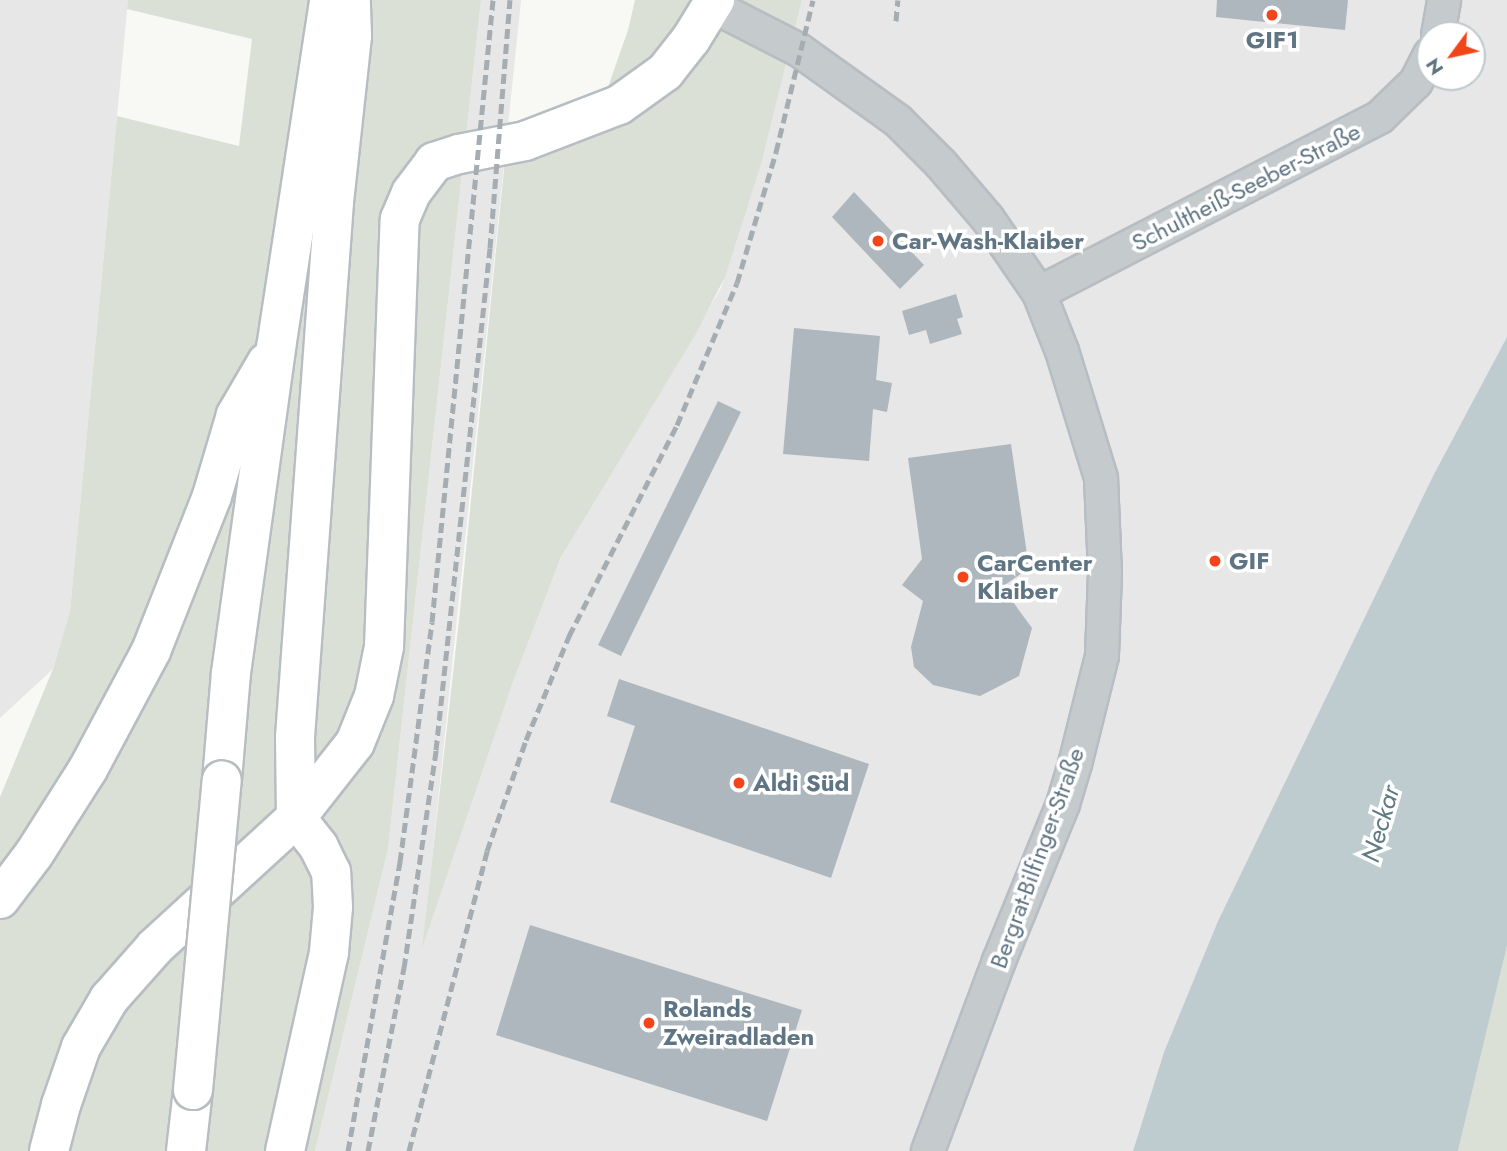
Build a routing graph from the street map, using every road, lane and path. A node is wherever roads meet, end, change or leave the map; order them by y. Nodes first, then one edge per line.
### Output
1 (329, 0) edge
2 (351, 0) edge
3 (1444, 0) edge
4 (714, 3) edge
5 (1440, 21) edge
6 (1416, 82) edge
7 (1039, 293) junction
8 (275, 348) junction
9 (296, 818) junction
10 (0, 900) edge
11 (49, 1151) edge
12 (186, 1151) edge
13 (285, 1151) edge
14 (928, 1151) edge

1 - 8 main road
2 - 9 main road
3 - 5 street
4 - 7 street, Bergrat-Bilfinger-Straße
4 - 9 main road
6 - 7 street, Schultheiß-Seeber-Straße
7 - 14 street, Bergrat-Bilfinger-Straße
8 - 10 main road
8 - 12 main road, bridge
9 - 11 main road
9 - 13 main road

